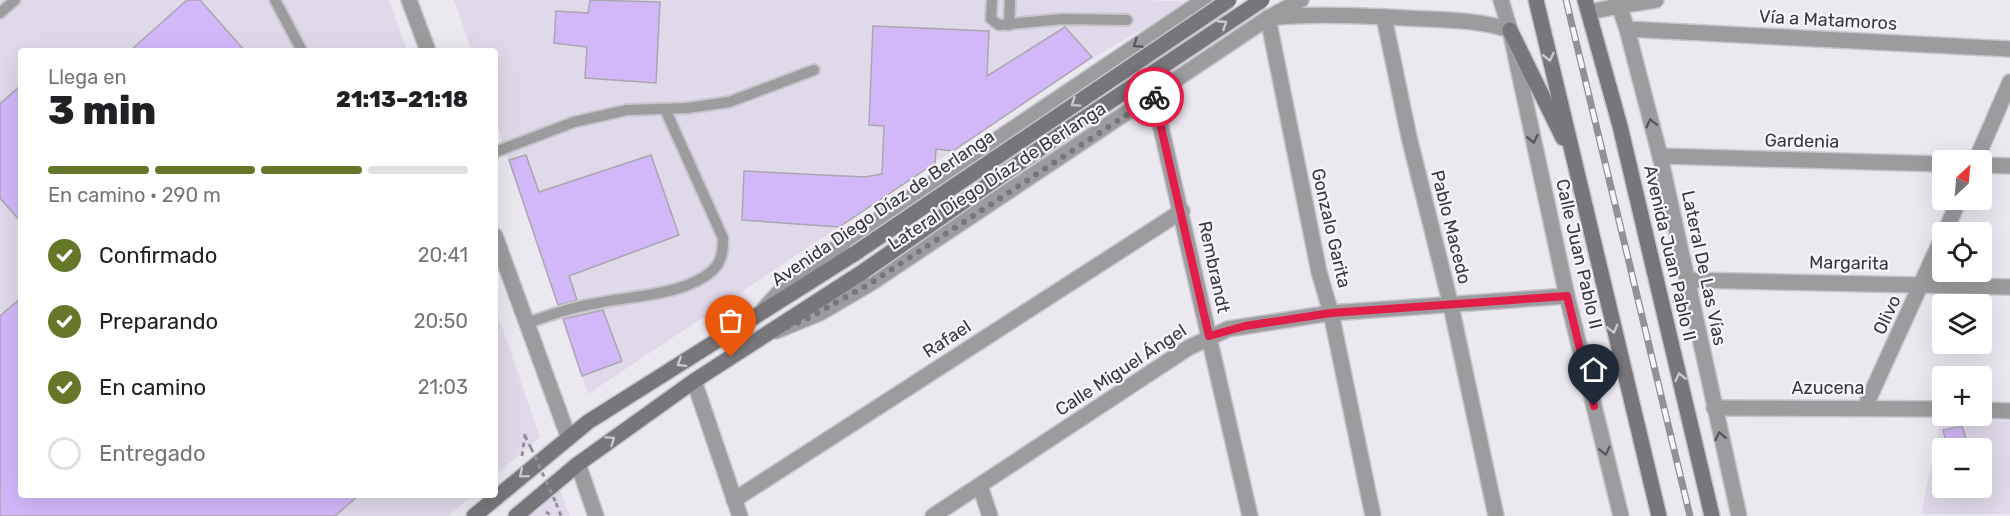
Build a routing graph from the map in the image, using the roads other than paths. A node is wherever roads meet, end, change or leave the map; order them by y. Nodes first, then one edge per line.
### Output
1 (15, 0) edge
2 (275, 0) edge
3 (410, 0) edge
4 (992, 0) edge
5 (1010, 0) edge
6 (1204, 0) edge
7 (1231, 0) edge
8 (1302, 0) edge
9 (1501, 0) edge
10 (1536, 0) edge
11 (1656, 0) edge
12 (1256, 2) edge
13 (1587, 6) edge
14 (1619, 6) junction
15 (0, 12) edge
16 (1384, 17) junction
17 (1268, 18) junction
18 (1127, 20) dead end
19 (1172, 21) junction
20 (1009, 25) junction
21 (1627, 29) junction
22 (1510, 30) junction
23 (1184, 47) dead end
24 (300, 48) edge
25 (427, 48) edge
26 (2010, 49) edge
27 (1204, 60) junction
28 (814, 70) dead end
29 (2010, 82) edge
30 (1154, 97) junction
31 (665, 109) junction
32 (1570, 148) junction
33 (1980, 150) edge
34 (498, 151) edge
35 (1660, 156) junction
36 (1932, 164) edge
37 (1992, 165) edge
38 (2010, 166) edge
39 (1182, 211) junction
40 (498, 244) edge
41 (1932, 262) edge
42 (1688, 280) junction
43 (1923, 283) junction
44 (2010, 287) edge
45 (1567, 296) junction
46 (1451, 306) junction
47 (1331, 313) junction
48 (760, 314) junction
49 (527, 323) junction
50 (768, 334) junction
51 (1209, 336) junction
52 (694, 381) junction
53 (1865, 407) junction
54 (1714, 408) junction
55 (1932, 409) edge
56 (1992, 410) edge
57 (2010, 411) edge
58 (568, 436) junction
59 (578, 464) junction
60 (980, 486) junction
61 (498, 496) edge
62 (495, 498) edge
63 (734, 500) junction
64 (474, 516) edge
65 (516, 516) edge
66 (596, 516) edge
67 (740, 516) edge
68 (933, 516) edge
69 (990, 516) edge
70 (1250, 516) edge
71 (1373, 516) edge
72 (1496, 516) edge
73 (1621, 516) edge
74 (1659, 516) edge
75 (1712, 516) edge
76 (1739, 516) edge

1 - 15 lane
2 - 24 lane
3 - 25 street
4 - 20 lane
5 - 20 lane
6 - 19 street, Lateral Diego Díaz de Berlanga
7 - 12 street
7 -> 48 main road, Avenida Diego Díaz de Berlanga, bridge
8 - 17 street, Lateral Diego Díaz de Berlanga
9 - 22 street, Calle Juan Pablo II
10 -> 32 main road
11 - 14 street
12 - 17 street
50 -> 12 main road, bridge
13 - 14 street
75 -> 13 main road, Avenida Juan Pablo II
14 - 21 street
16 - 17 street
16 - 22 street
16 - 46 street, Pablo Macedo
17 - 27 street, Lateral Diego Díaz de Berlanga
17 - 47 street, Gonzalo Garita
18 - 20 lane
19 - 27 street
19 -> 48 street, Lateral Diego Díaz de Berlanga
21 - 26 street, Vía a Matamoros
35 -> 21 street, Lateral De Las Vías
22 - 32 main road
22 -> 45 street, Calle Juan Pablo II
23 - 30 lane
27 - 30 street, Lateral Diego Díaz de Berlanga
28 - 31 lane
29 - 33 street
30 - 39 street, Rembrandt
30 - 50 street, Lateral Diego Díaz de Berlanga
31 - 34 lane
31 - 49 lane
32 -> 74 main road
35 - 36 street, Gardenia
35 - 42 street, Lateral De Las Vías
37 - 38 street
39 - 51 street, Rembrandt
39 - 63 street, Rafael
40 - 49 street
41 - 43 street, Olivo
42 - 43 street, Margarita
42 - 54 street, Lateral De Las Vías
43 - 44 street, Margarita
43 - 53 street, Olivo
45 - 46 street, Calle Miguel Ángel
45 -> 73 street, Calle Juan Pablo II
46 - 47 street, Calle Miguel Ángel
46 - 72 street, Pablo Macedo
47 - 51 street, Calle Miguel Ángel
47 - 71 street, Gonzalo Garita
48 -> 58 main road, Avenida Diego Díaz de Berlanga
49 - 58 street
50 - 52 main road
51 - 60 street, Calle Miguel Ángel
51 - 70 street, Rembrandt
59 -> 52 main road
52 - 63 street
53 - 54 street, Azucena
53 - 55 street, Azucena
76 -> 54 street, Lateral De Las Vías
56 - 57 street
58 -> 61 main road, Avenida Diego Díaz de Berlanga
59 - 65 main road
59 - 66 street
60 - 68 street, Calle Miguel Ángel
60 - 69 street
62 -> 64 main road, Avenida Diego Díaz de Berlanga
63 - 67 street

